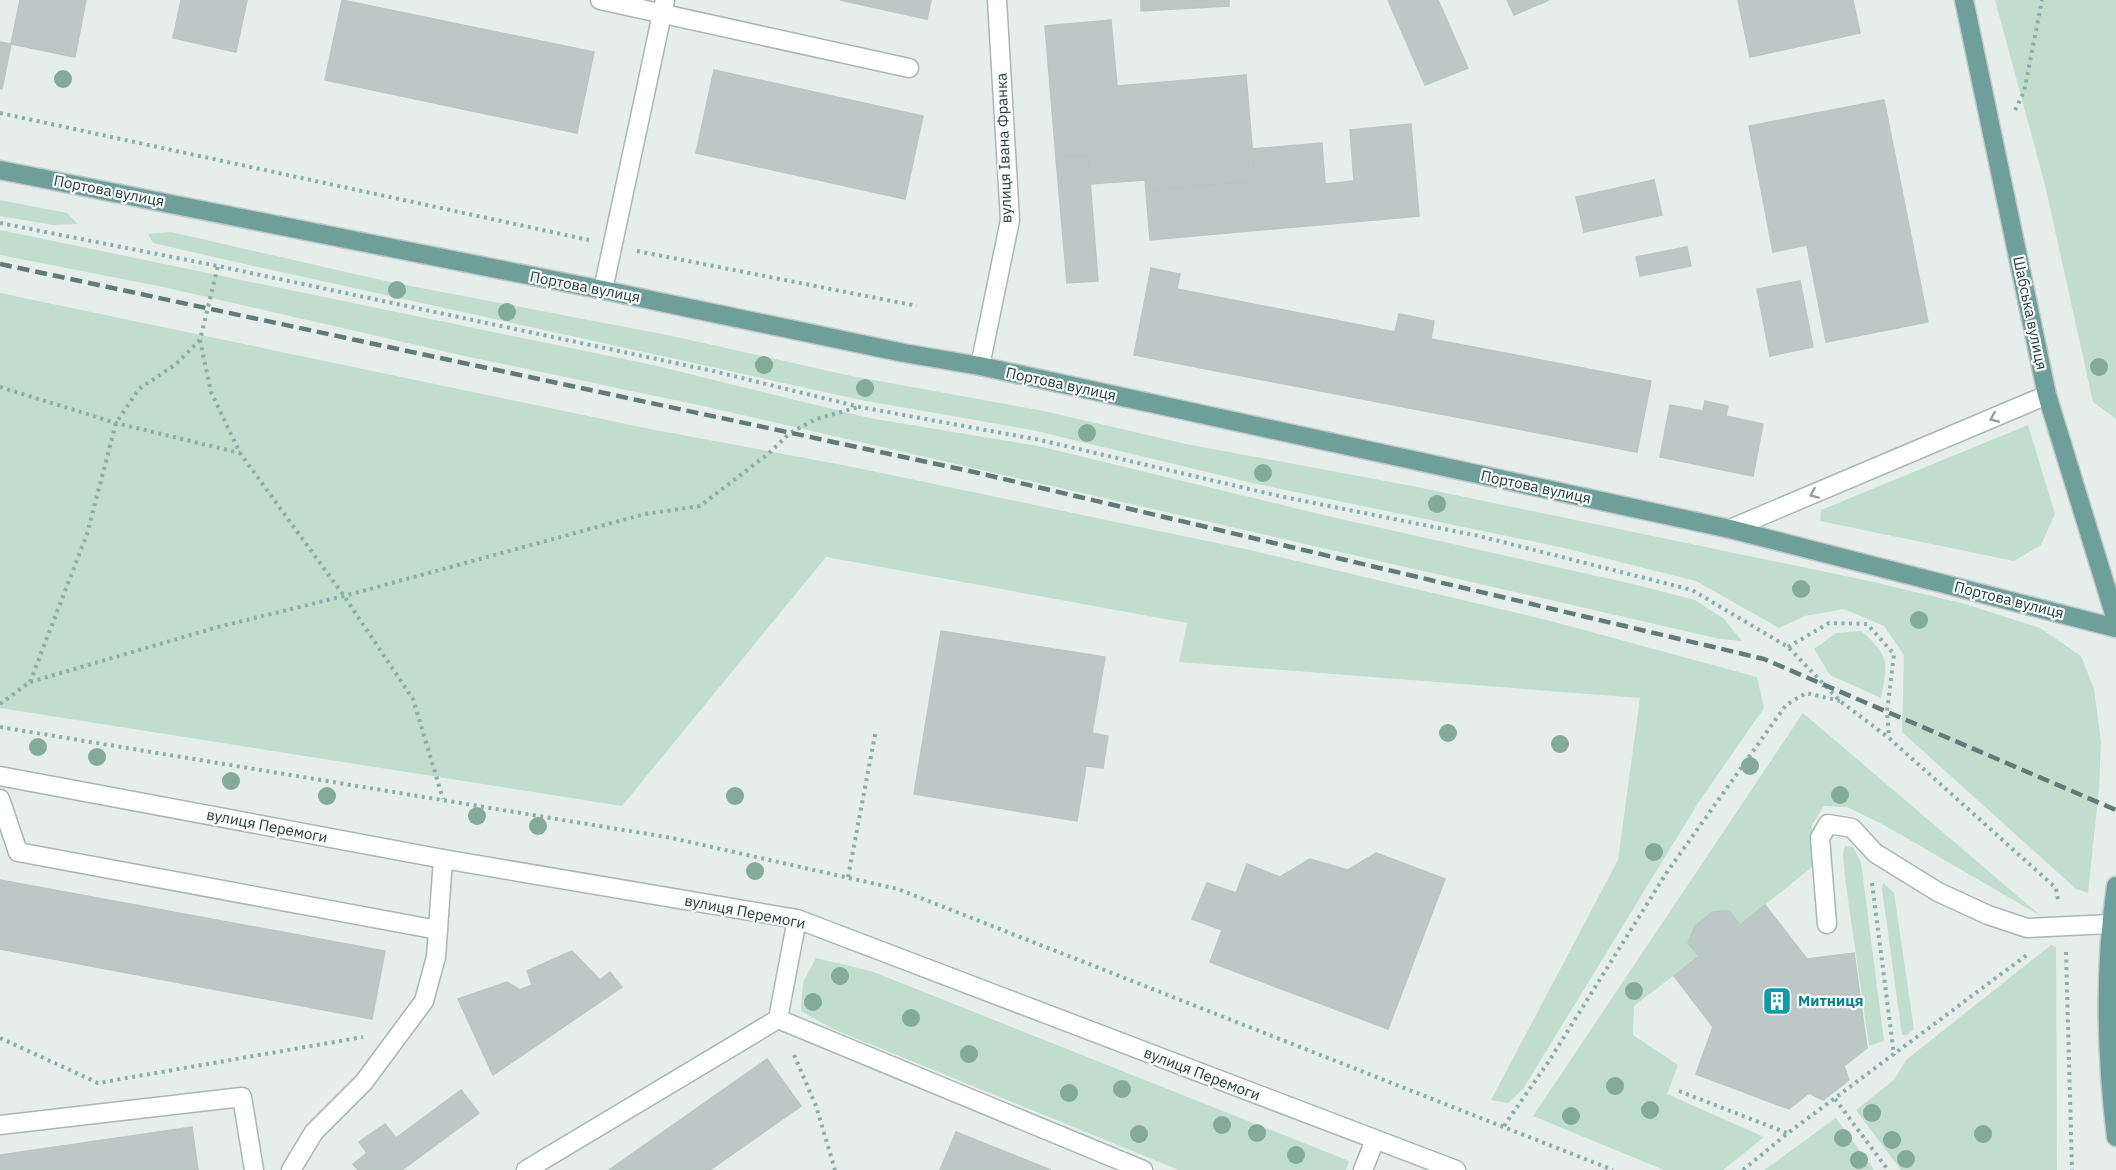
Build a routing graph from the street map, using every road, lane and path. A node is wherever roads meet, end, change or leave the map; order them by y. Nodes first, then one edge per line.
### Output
1 (600, 0) edge
2 (997, 0) edge
3 (1964, 0) edge
4 (2042, 0) edge
5 (664, 7) edge
6 (909, 68) dead end
7 (2014, 112) dead end
8 (0, 113) edge
9 (0, 170) edge
10 (0, 223) edge
11 (614, 246) junction
12 (218, 266) junction
13 (603, 290) junction
14 (917, 306) dead end
15 (200, 340) junction
16 (980, 366) junction
17 (0, 387) edge
18 (2048, 395) junction
19 (860, 407) junction
20 (116, 423) junction
21 (240, 453) junction
22 (1730, 529) junction
23 (344, 596) junction
24 (2116, 620) edge
25 (2116, 628) edge
26 (1788, 647) junction
27 (30, 682) junction
28 (1840, 701) junction
29 (0, 704) edge
30 (876, 730) dead end
31 (0, 776) edge
32 (0, 799) edge
33 (443, 799) dead end
34 (1875, 853) junction
35 (443, 859) junction
36 (848, 877) dead end
37 (2116, 886) edge
38 (797, 919) junction
39 (1827, 924) dead end
40 (2110, 924) junction
41 (2027, 928) junction
42 (438, 930) junction
43 (2112, 1008) edge
44 (778, 1018) junction
45 (402, 1030) junction
46 (0, 1038) edge
47 (1894, 1055) junction
48 (1679, 1091) dead end
49 (1835, 1099) junction
50 (0, 1125) edge
51 (1504, 1126) dead end
52 (1788, 1133) junction
53 (2116, 1137) edge
54 (1376, 1140) junction
55 (254, 1170) edge
56 (291, 1170) edge
57 (526, 1170) edge
58 (835, 1170) edge
59 (1143, 1170) edge
60 (1363, 1170) edge
61 (1456, 1170) edge
62 (1743, 1170) edge
63 (1888, 1170) edge

1 - 5 street
2 - 16 street, вулиця Івана Франка
3 - 18 main road, Шабська вулиця
4 - 7 path
5 - 6 street
5 - 11 street
8 - 11 path
9 - 13 main road, Портова вулиця
10 - 12 path
11 - 13 street
11 - 14 path
12 - 15 path
12 - 19 path
13 - 16 main road, Портова вулиця
15 - 20 path
15 - 21 path
16 - 22 main road, Портова вулиця
17 - 20 path
18 -> 22 street
18 - 24 main road, Шабська вулиця
19 - 23 path
19 - 26 path
20 - 21 path
20 - 27 path
21 - 23 path
22 - 25 main road, Портова вулиця
23 - 27 path
23 - 33 path
26 - 28 path
26 - 28 path
27 - 29 path
28 - 51 path
30 - 36 path
31 - 35 street, вулиця Перемоги
32 - 42 street
34 - 39 street
34 - 41 street
34 - 47 path
35 - 38 street, вулиця Перемоги
35 - 42 street
37 - 40 main road
38 - 44 street
38 - 54 street, вулиця Перемоги
40 - 41 street
40 - 43 main road
41 - 47 path
42 - 45 street
43 - 53 main road
44 - 57 street
44 - 58 path
44 - 59 street
45 - 46 path
45 - 56 street
47 - 49 path
48 - 52 path
49 - 52 path
49 - 63 path
50 - 55 street
52 - 62 path
54 - 60 street
54 - 61 street, вулиця Перемоги

